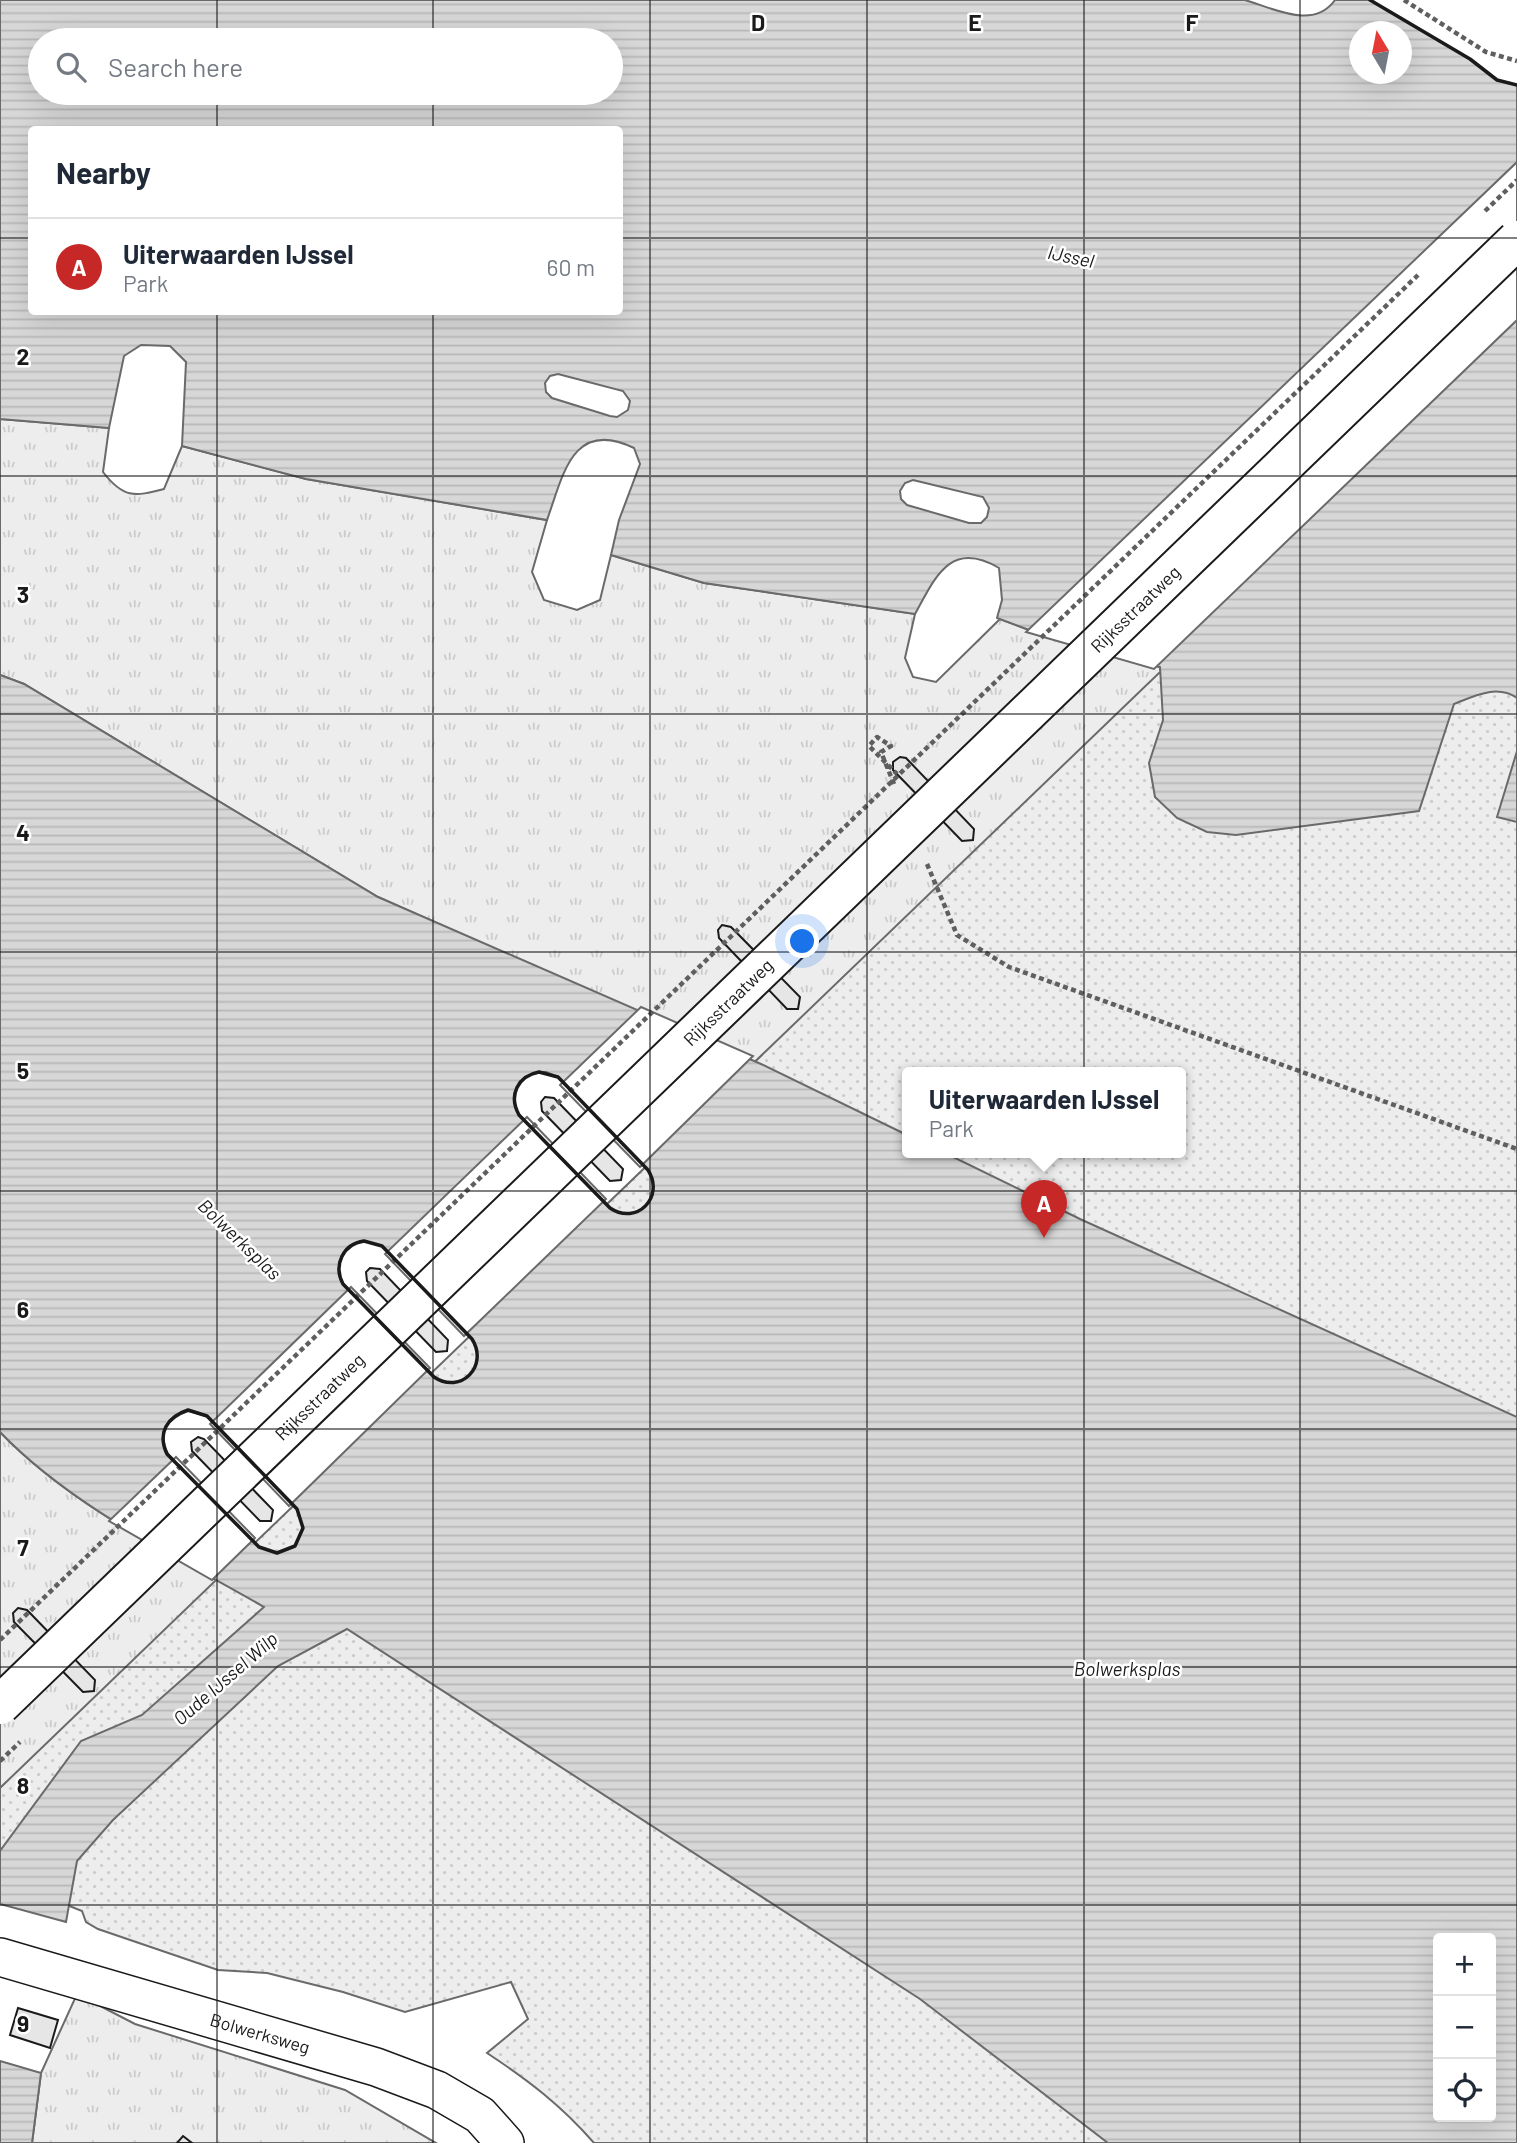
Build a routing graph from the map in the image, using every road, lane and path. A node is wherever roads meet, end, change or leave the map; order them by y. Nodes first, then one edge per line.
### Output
1 (1404, 0) edge
2 (1517, 61) edge
3 (1517, 180) edge
4 (1477, 218) dead end
5 (1517, 240) edge
6 (1427, 266) dead end
7 (881, 752) dead end
8 (897, 774) junction
9 (957, 935) dead end
10 (1517, 1149) edge
11 (0, 1640) edge
12 (0, 1705) edge
13 (0, 1957) edge
14 (505, 2143) edge

1 - 2 path
3 - 4 path, bridge
5 - 12 main road, Rijksstraatweg, bridge
6 - 8 path, bridge
7 - 8 path
8 - 11 path, bridge
9 - 10 path
13 - 14 street, Bolwerksweg

